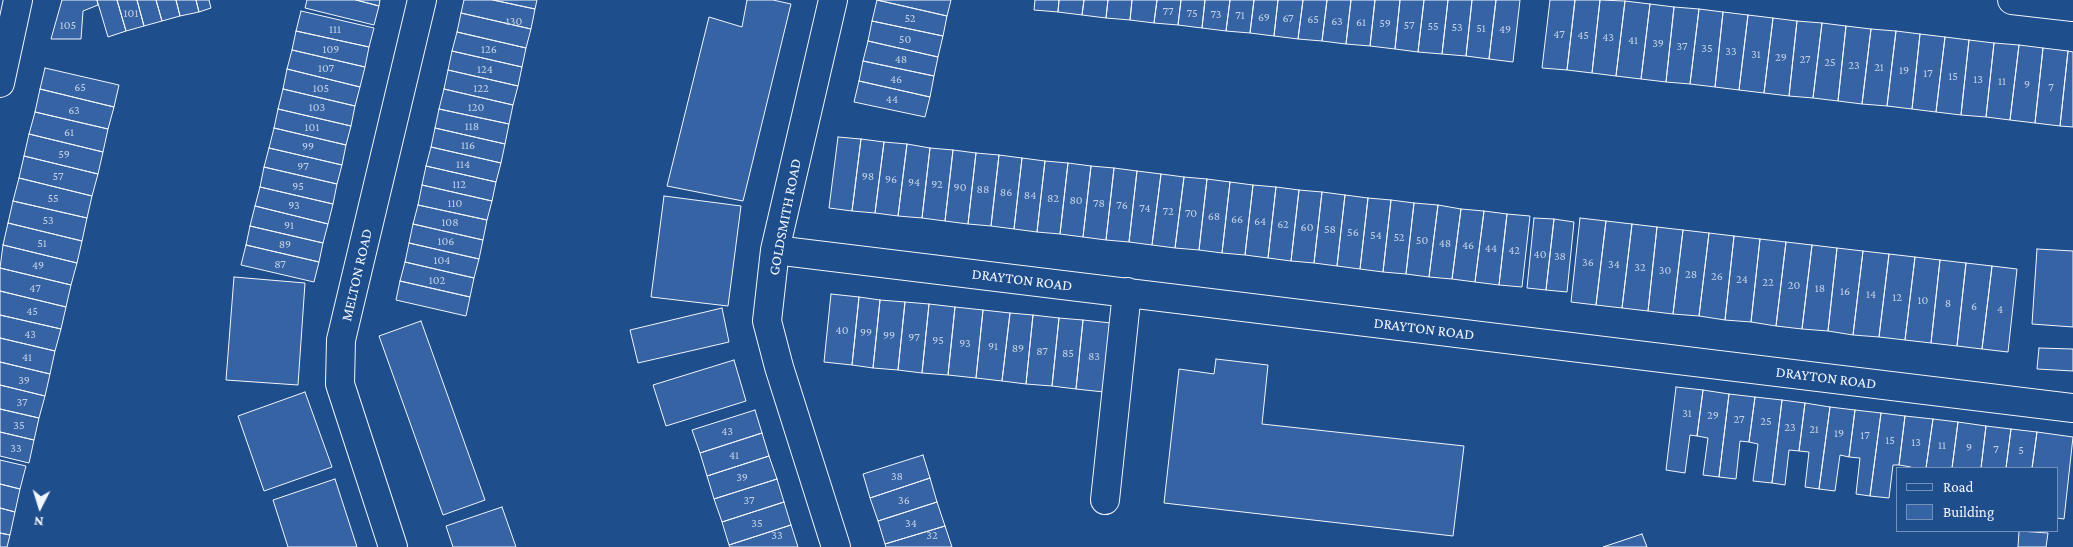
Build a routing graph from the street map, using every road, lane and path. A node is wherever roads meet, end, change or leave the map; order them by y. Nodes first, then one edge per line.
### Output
1 (18, 0) edge
2 (422, 0) edge
3 (833, 0) edge
4 (2012, 0) edge
5 (2073, 7) edge
6 (0, 83) edge
7 (775, 250) junction
8 (1127, 292) junction
9 (2073, 408) edge
10 (1106, 500) dead end
11 (393, 547) edge
12 (836, 547) edge

1 - 6 street
2 - 11 street, MELTON ROAD
3 - 7 street, GOLDSMITH ROAD
4 - 5 street
7 - 8 street, DRAYTON ROAD
7 - 12 street, GOLDSMITH ROAD
8 - 9 street, DRAYTON ROAD
8 - 10 street

